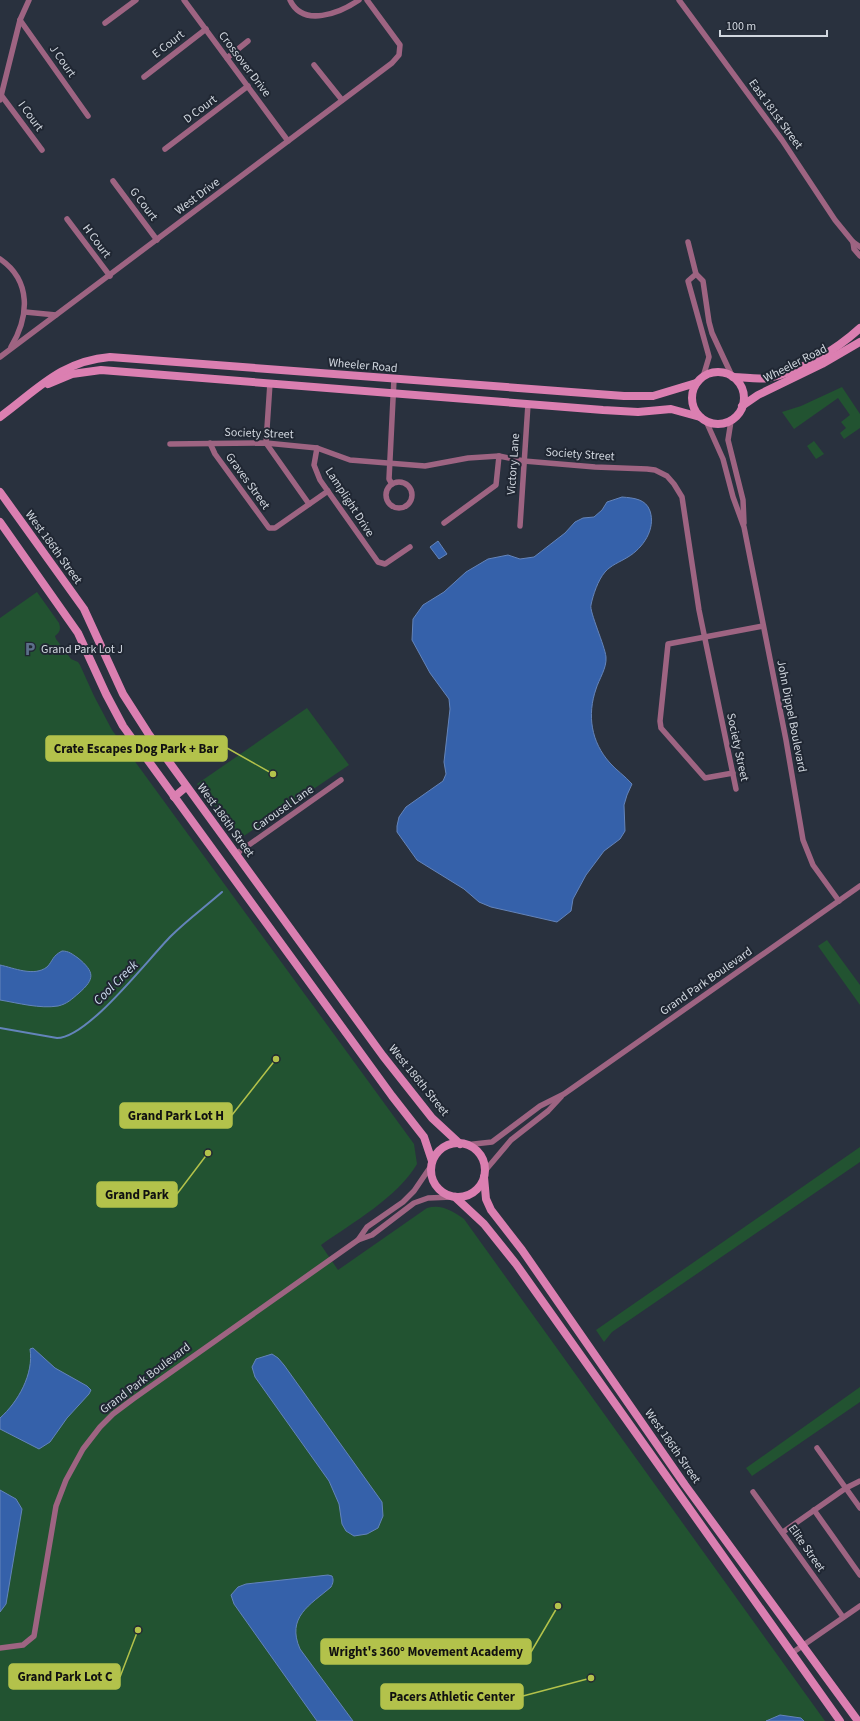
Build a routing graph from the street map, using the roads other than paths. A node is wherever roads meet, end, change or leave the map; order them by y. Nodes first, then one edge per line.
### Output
1 (29, 0) edge
2 (136, 0) edge
3 (184, 0) edge
4 (290, 0) edge
5 (359, 0) edge
6 (367, 0) edge
7 (679, 0) edge
8 (20, 20) junction
9 (105, 23) dead end
10 (206, 29) junction
11 (248, 41) dead end
12 (227, 58) junction
13 (314, 65) dead end
14 (144, 77) dead end
15 (248, 86) junction
16 (1, 98) edge
17 (342, 100) junction
18 (88, 116) dead end
19 (288, 140) junction
20 (165, 149) dead end
21 (42, 150) dead end
22 (113, 181) dead end
23 (67, 219) dead end
24 (157, 240) junction
25 (688, 242) dead end
26 (853, 242) junction
27 (860, 247) edge
28 (860, 256) edge
29 (0, 259) edge
30 (696, 274) junction
31 (110, 276) junction
32 (25, 312) junction
33 (56, 315) junction
34 (860, 328) edge
35 (860, 342) edge
36 (8, 351) junction
37 (0, 358) edge
38 (703, 376) junction
39 (733, 376) junction
40 (394, 379) junction
41 (270, 383) junction
42 (696, 383) junction
43 (35, 391) junction
44 (394, 392) junction
45 (528, 404) junction
46 (742, 406) junction
47 (0, 417) edge
48 (703, 419) junction
49 (731, 420) junction
50 (266, 442) junction
51 (210, 443) junction
52 (170, 444) dead end
53 (317, 448) junction
54 (499, 456) junction
55 (524, 461) junction
56 (390, 463) junction
57 (392, 484) junction
58 (328, 491) junction
59 (0, 492) edge
60 (309, 504) junction
61 (0, 522) edge
62 (444, 523) dead end
63 (520, 526) dead end
64 (744, 527) junction
65 (410, 547) dead end
66 (763, 626) junction
67 (704, 637) junction
68 (732, 774) junction
69 (341, 780) dead end
70 (186, 787) junction
71 (736, 789) dead end
72 (174, 797) junction
73 (236, 854) junction
74 (860, 886) edge
75 (839, 901) junction
76 (564, 1094) junction
77 (463, 1144) junction
78 (432, 1164) junction
79 (484, 1175) junction
80 (454, 1197) junction
81 (358, 1240) junction
82 (818, 1448) dead end
83 (860, 1481) edge
84 (846, 1488) junction
85 (754, 1492) dead end
86 (860, 1508) edge
87 (814, 1510) junction
88 (783, 1532) junction
89 (860, 1575) edge
90 (860, 1606) edge
91 (843, 1617) junction
92 (803, 1645) junction
93 (0, 1648) edge
94 (792, 1653) junction
95 (840, 1721) edge
96 (858, 1721) edge

1 - 8 street
2 - 9 street
3 - 10 street, Crossover Drive
4 - 5 street
6 - 17 street, West Drive
7 - 26 street, East 181st Street
8 - 16 street
8 - 18 street, J Court
10 - 12 street, Crossover Drive
10 - 14 street, E Court
11 - 12 street
12 - 15 street, Crossover Drive
13 - 17 street
15 - 19 street, Crossover Drive
15 - 20 street, D Court
16 - 21 street, I Court
17 - 19 street, West Drive
19 - 24 street, West Drive
22 - 24 street, G Court
23 - 31 street, H Court
24 - 31 street, West Drive
25 - 30 street
26 - 27 street, East 181st Street
26 - 28 street, East 181st Street
29 - 32 street
30 - 38 street
30 - 39 street
31 - 33 street, West Drive
32 - 33 street
32 - 36 street
33 - 36 street, West Drive
34 - 39 street, Wheeler Road
35 - 46 street, Wheeler Road
36 - 37 street, West Drive
38 - 39 street
38 - 42 street
39 - 46 street
40 - 42 street, Wheeler Road
40 - 43 street, Wheeler Road
40 - 44 street
41 - 43 street, Wheeler Road
41 - 44 street, Wheeler Road
41 - 50 street
42 - 48 street
43 - 47 street, Wheeler Road
44 - 45 street, Wheeler Road
44 - 56 street
45 - 48 street, Wheeler Road
45 - 55 street, Victory Lane
46 - 49 street
48 - 49 street
48 - 64 street, John Dippel Boulevard
49 - 64 street, John Dippel Boulevard
50 - 51 street, Society Street
50 - 53 street, Society Street
50 - 60 street
51 - 52 street, Society Street
51 - 60 street, Graves Street
53 - 56 street, Society Street
53 - 58 street, Lamplight Drive
54 - 55 street, Society Street
54 - 56 street, Society Street
54 - 62 street
55 - 63 street, Victory Lane
55 - 67 street, Society Street
56 - 57 street
57 - 57 street
58 - 60 street
58 - 65 street, Lamplight Drive
59 - 70 street, West 186th Street
61 - 72 street
64 - 66 street, John Dippel Boulevard
66 - 67 street
66 - 75 street, John Dippel Boulevard
67 - 68 street, Society Street
67 - 68 street
68 - 71 street, Society Street
69 - 73 street, Carousel Lane
70 - 72 street
70 - 73 street, West 186th Street
72 - 78 street
73 - 77 street, West 186th Street
74 - 75 street, Grand Park Boulevard
75 - 76 street, Grand Park Boulevard
76 - 77 street, Grand Park Boulevard
76 - 79 street, Grand Park Boulevard
77 - 78 street
77 - 79 street
78 - 80 street
78 - 81 street, Grand Park Boulevard
79 - 80 street
79 - 92 street, West 186th Street
80 - 81 street, Grand Park Boulevard
80 - 94 street, West 186th Street
81 - 93 street, Grand Park Boulevard
82 - 84 street
83 - 84 street
84 - 86 street
84 - 87 street
85 - 88 street, Elite Street
87 - 88 street
87 - 89 street
88 - 91 street, Elite Street
90 - 91 street
91 - 92 street
92 - 94 street
92 - 96 street, West 186th Street
94 - 95 street, West 186th Street

